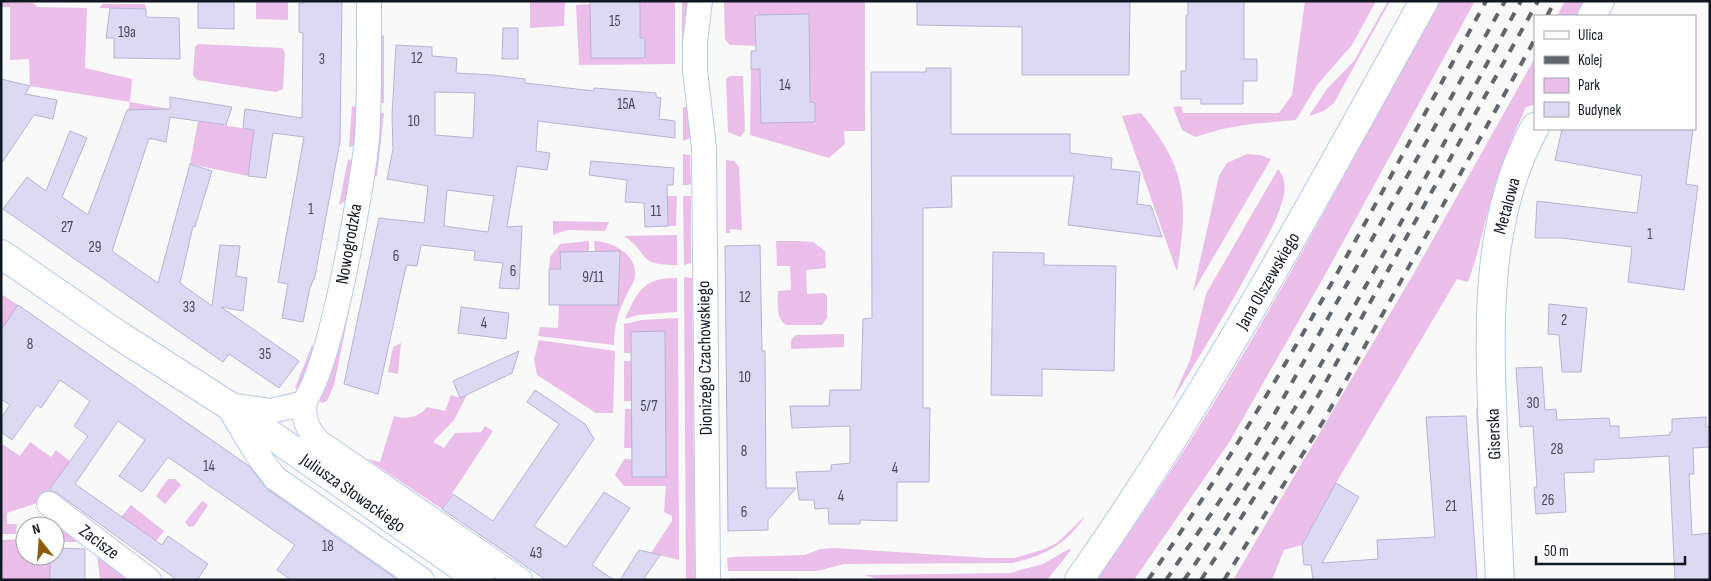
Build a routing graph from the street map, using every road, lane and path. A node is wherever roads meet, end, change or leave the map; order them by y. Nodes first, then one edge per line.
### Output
1 (369, 1) edge
2 (700, 1) edge
3 (704, 1) edge
4 (1424, 1) edge
5 (1600, 1) edge
6 (1593, 15) edge
7 (1534, 128) edge
8 (703, 135) junction
9 (1, 254) edge
10 (1493, 288) joint
11 (305, 401) junction
12 (228, 405) junction
13 (48, 504) dead end
14 (1098, 553) junction
15 (148, 580) edge
16 (422, 580) edge
17 (480, 580) edge
18 (520, 580) edge
19 (708, 580) edge
20 (1069, 580) edge
21 (1079, 580) edge
22 (1500, 580) edge

1 - 11 street, Nowogrodzka
2 - 8 street, Dionizego Czachowskiego
3 - 8 street, Dionizego Czachowskiego
4 - 14 street, Jana Olszewskiego
5 - 6 street
7 - 10 street, Metalowa
8 - 19 street, Dionizego Czachowskiego
9 - 12 street, Juliusza Słowackiego
10 - 22 street, Giserska
11 - 12 street
11 - 18 street, Juliusza Słowackiego
12 - 16 street, Juliusza Słowackiego
12 - 17 street, Juliusza Słowackiego
13 - 15 street, Zacisze
14 - 20 street, Jana Olszewskiego
14 - 21 street, Jana Olszewskiego

